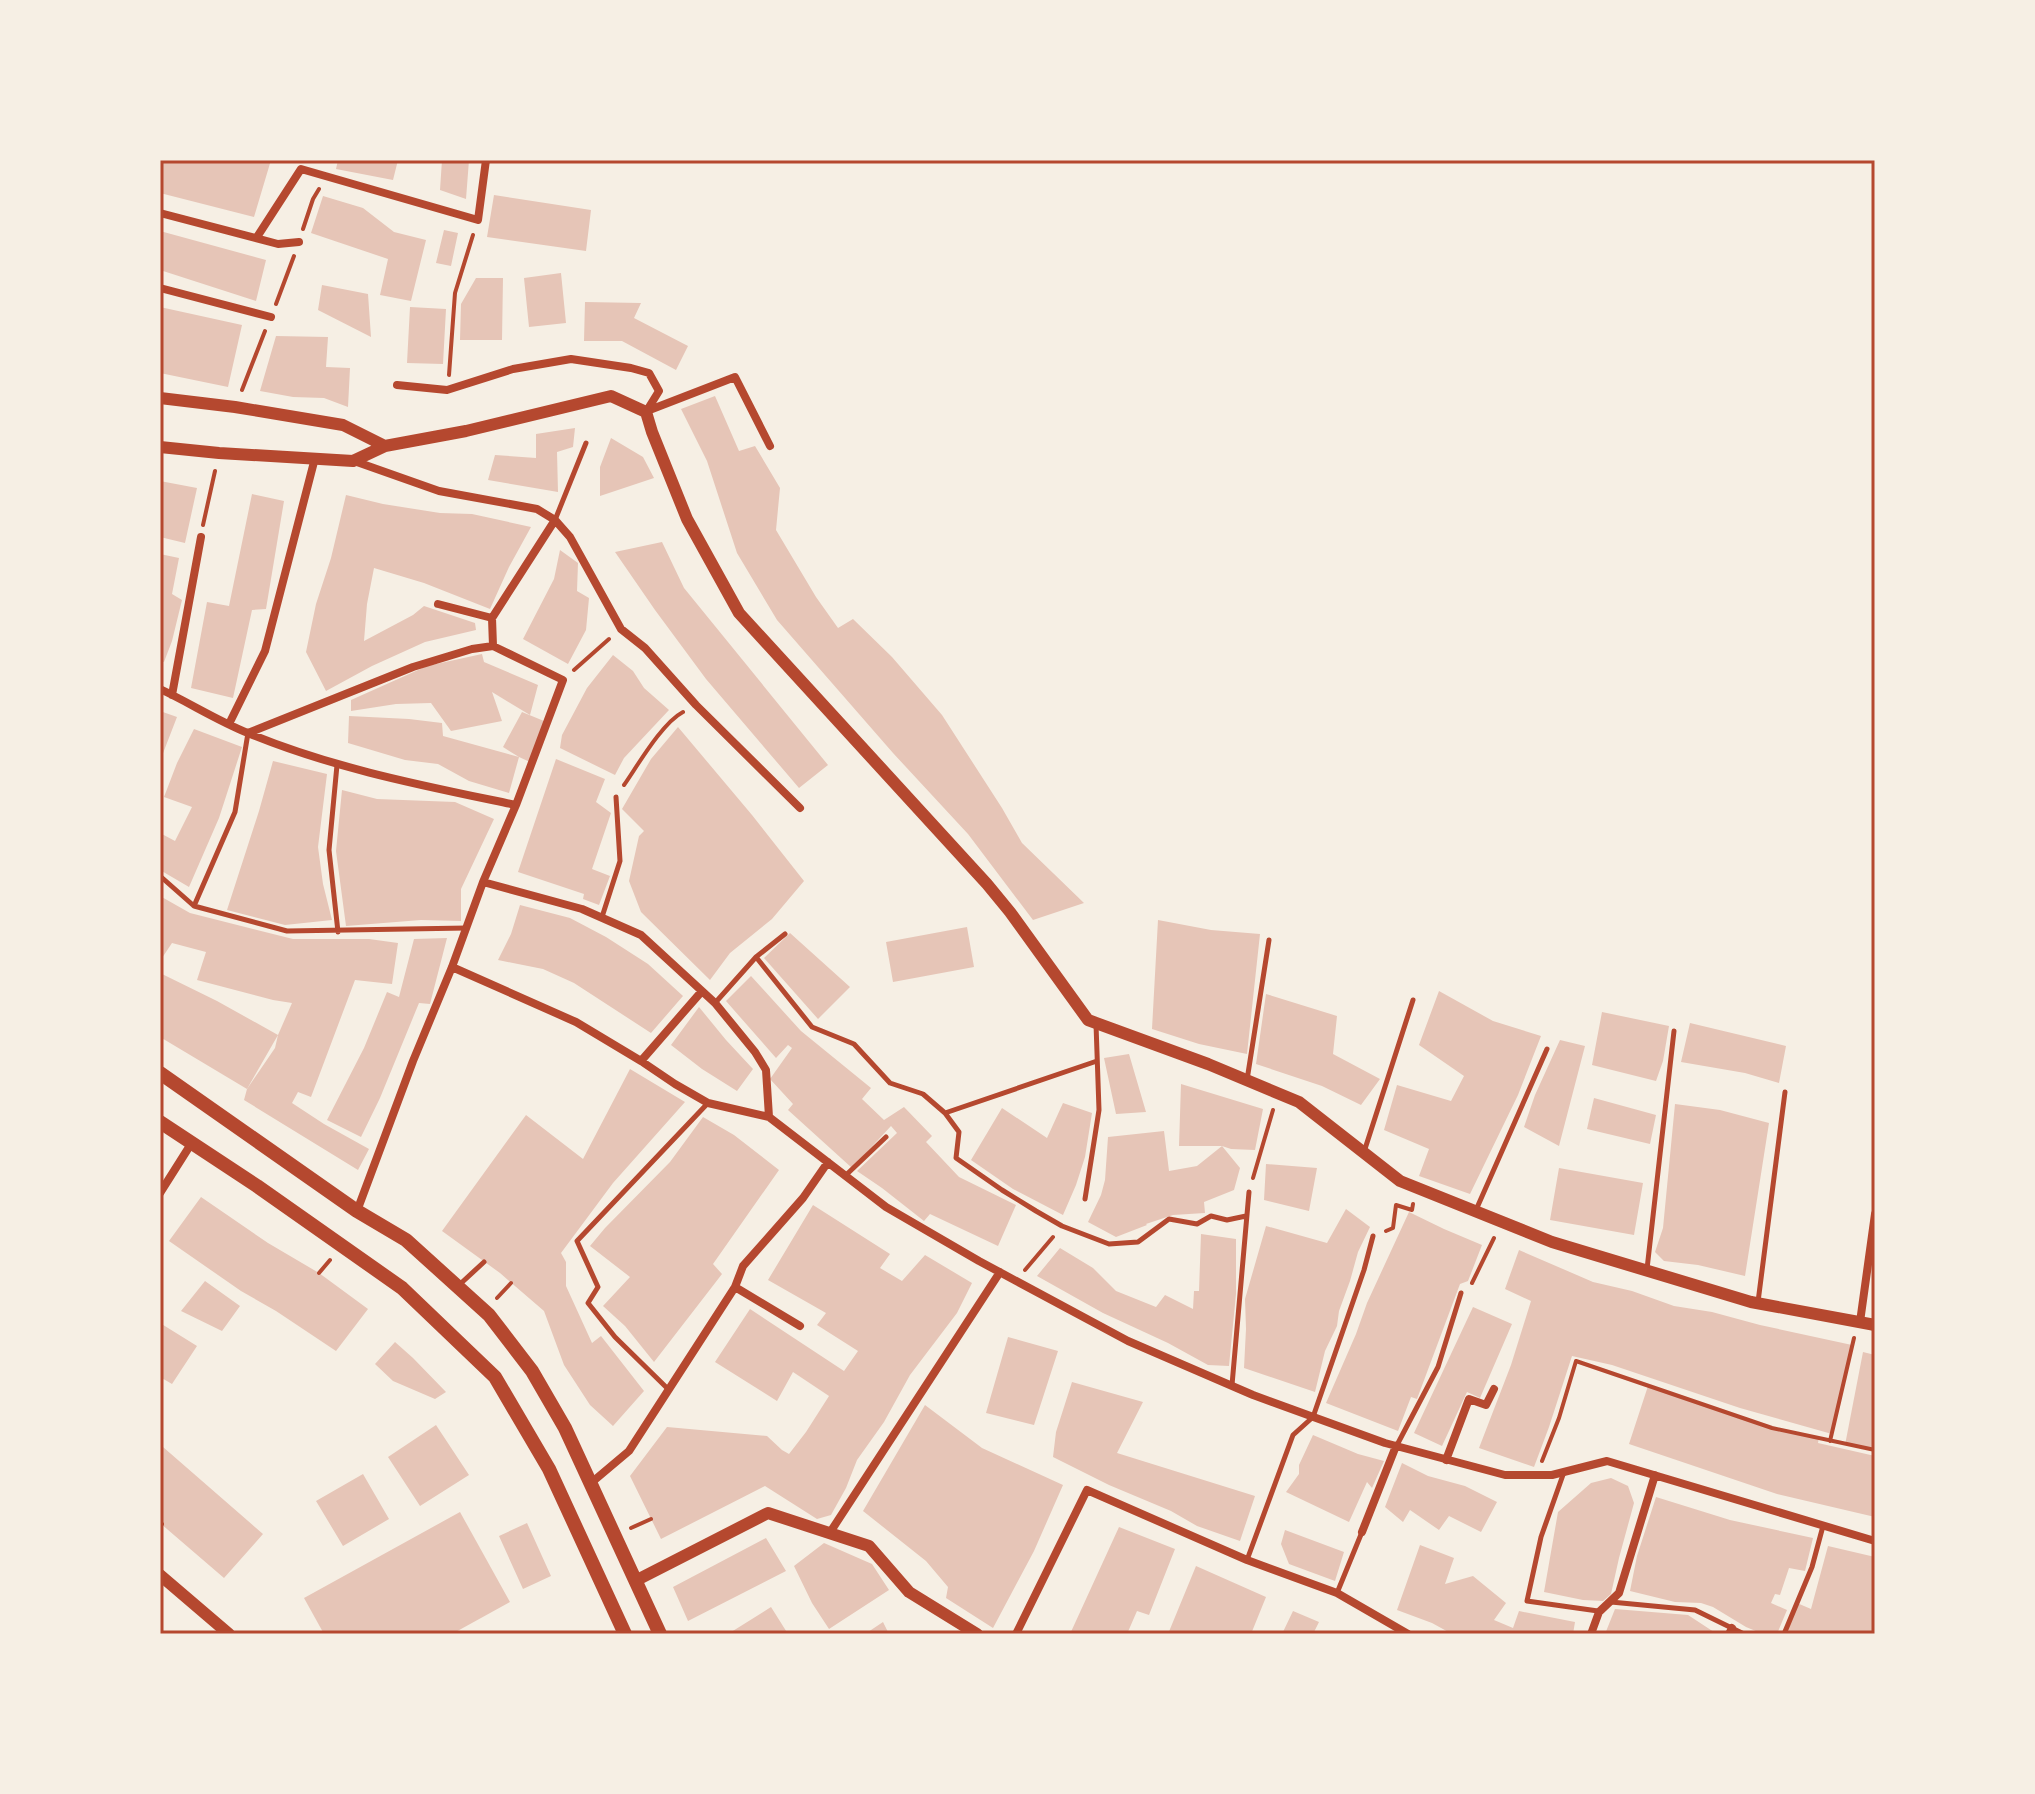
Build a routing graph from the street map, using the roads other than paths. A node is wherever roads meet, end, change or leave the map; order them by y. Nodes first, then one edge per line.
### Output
1 (486, 160) edge
2 (160, 213) edge
3 (257, 237) junction
4 (299, 242) road end
5 (160, 288) edge
6 (271, 317) dead end
7 (397, 385) dead end
8 (160, 398) edge
9 (646, 412) junction
10 (586, 443) dead end
11 (385, 446) junction
12 (770, 446) dead end
13 (160, 447) edge
14 (315, 458) junction
15 (353, 461) junction
16 (555, 520) junction
17 (201, 537) road end
18 (438, 604) dead end
19 (492, 618) junction
20 (493, 646) junction
21 (160, 689) edge
22 (172, 695) junction
23 (229, 724) junction
24 (248, 733) junction
25 (337, 765) junction
26 (616, 797) road end
27 (516, 805) junction
28 (800, 808) dead end
29 (160, 876) edge
30 (483, 882) junction
31 (194, 906) junction
32 (602, 917) junction
33 (467, 928) junction
34 (338, 932) junction
35 (785, 934) dead end
36 (1269, 940) dead end
37 (756, 957) junction
38 (452, 967) junction
39 (702, 991) junction
40 (1413, 1000) dead end
41 (715, 1003) junction
42 (1096, 1023) junction
43 (1674, 1031) dead end
44 (1547, 1049) dead end
45 (641, 1061) junction
46 (1097, 1061) junction
47 (160, 1073) edge
48 (1247, 1080) junction
49 (1785, 1092) dead end
50 (708, 1103) junction
51 (945, 1113) junction
52 (769, 1117) junction
53 (160, 1122) edge
54 (886, 1137) dead end
55 (191, 1144) junction
56 (1364, 1153) junction
57 (828, 1162) junction
58 (845, 1176) junction
59 (1249, 1192) road end
60 (160, 1193) edge
61 (1085, 1199) dead end
62 (357, 1211) junction
63 (1475, 1211) junction
64 (1875, 1214) edge
65 (1246, 1216) junction
66 (1373, 1236) road end
67 (484, 1262) dead end
68 (1647, 1270) junction
69 (1000, 1272) junction
70 (457, 1287) junction
71 (735, 1287) junction
72 (1461, 1293) road end
73 (1758, 1303) junction
74 (1860, 1322) junction
75 (1875, 1325) edge
76 (800, 1326) dead end
77 (1231, 1386) junction
78 (668, 1389) junction
79 (1494, 1389) dead end
80 (1313, 1417) junction
81 (1396, 1446) junction
82 (1446, 1460) junction
83 (1564, 1472) junction
84 (1655, 1475) junction
85 (591, 1483) junction
86 (1824, 1525) junction
87 (1362, 1532) joint
88 (829, 1534) junction
89 (1875, 1541) edge
90 (1247, 1560) junction
91 (160, 1575) edge
92 (635, 1581) junction
93 (1337, 1593) junction
94 (1610, 1602) junction
95 (1599, 1612) junction
96 (1731, 1631) edge
97 (229, 1634) edge
98 (625, 1634) edge
99 (660, 1634) edge
100 (977, 1634) edge
101 (1016, 1634) edge
102 (1408, 1634) edge
103 (1591, 1634) edge
104 (1744, 1634) edge
105 (1784, 1634) edge

1 - 3 street
2 - 3 street
3 - 4 street
5 - 6 street
7 - 9 street
8 - 11 street
9 - 11 street
9 - 12 street
9 - 42 street
10 - 16 lane
11 - 15 street
13 - 14 street
14 - 15 street
14 - 23 street
15 - 16 street
16 - 19 street
16 - 28 street
17 - 22 street
18 - 19 street
19 - 20 street
20 - 24 street
20 - 27 street
21 - 22 street
22 - 23 street
23 - 24 street
24 - 25 street
24 - 31 lane
25 - 27 street
25 - 34 lane
26 - 32 lane
27 - 30 street
29 - 31 lane
30 - 32 street
30 - 33 street
31 - 34 lane
32 - 39 street
33 - 34 lane
33 - 38 street
35 - 37 lane
36 - 48 lane
37 - 41 lane
37 - 51 lane
38 - 45 street
38 - 62 street
39 - 41 street
39 - 45 street
40 - 56 lane
41 - 52 street
42 - 46 lane
42 - 48 street
43 - 68 lane
44 - 63 lane
45 - 50 street
46 - 51 lane
46 - 61 lane
47 - 62 main road
48 - 56 street
49 - 73 lane
50 - 52 street
50 - 78 lane
51 - 65 lane
52 - 57 street
53 - 55 main road
54 - 58 lane
55 - 60 street
55 - 98 main road
56 - 63 street
57 - 58 street
57 - 71 street
58 - 69 street
59 - 65 lane
62 - 70 main road
63 - 68 street
64 - 74 street
65 - 77 lane
66 - 80 lane
67 - 70 lane
68 - 73 street
69 - 77 street
69 - 88 street
70 - 85 main road
71 - 76 street
71 - 78 street
72 - 81 lane
73 - 74 street
74 - 75 street
77 - 80 street
78 - 85 street
79 - 82 street
80 - 81 street
80 - 90 lane
81 - 82 street
81 - 87 street
82 - 83 street
83 - 84 street
83 - 95 lane
84 - 86 street
84 - 94 street
85 - 92 main road
86 - 89 street
86 - 105 lane
87 - 93 lane
88 - 92 street
88 - 100 street
90 - 93 street
90 - 101 street
91 - 97 street
92 - 99 main road
93 - 102 street
94 - 95 street
94 - 96 lane
95 - 103 street
96 - 104 lane

